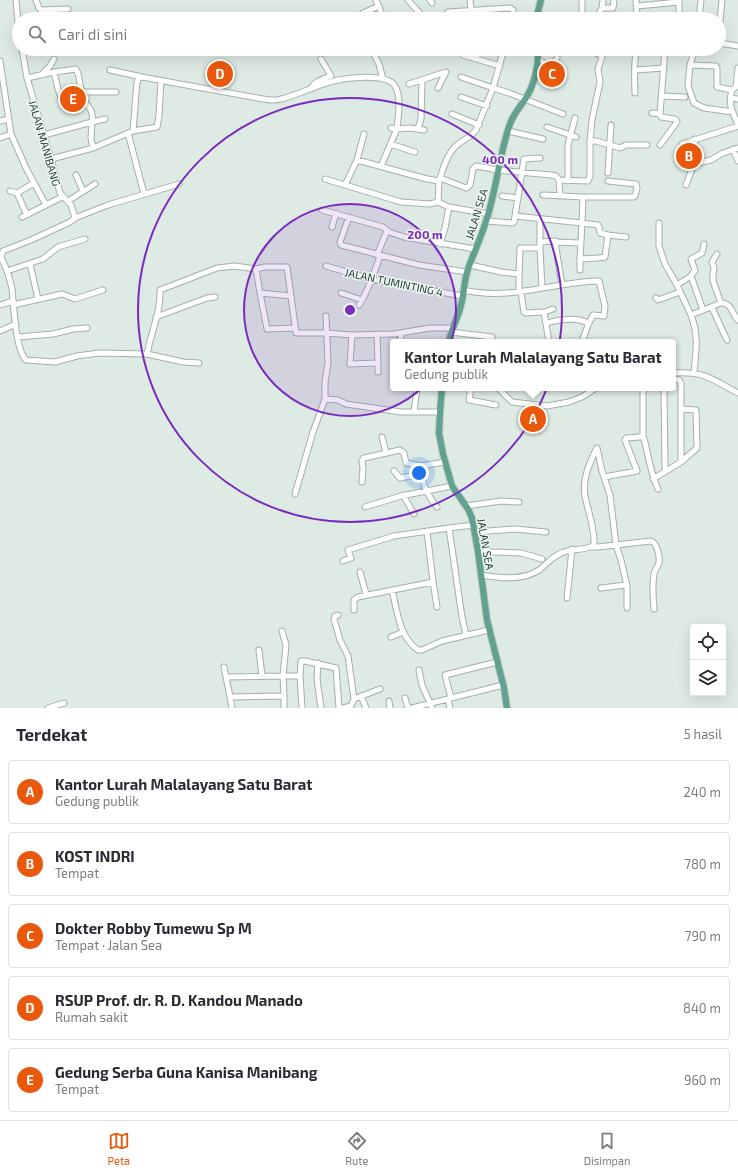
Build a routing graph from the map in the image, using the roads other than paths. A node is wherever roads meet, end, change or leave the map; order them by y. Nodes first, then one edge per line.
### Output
1 (16, 0) edge
2 (36, 0) edge
3 (376, 0) edge
4 (408, 0) edge
5 (470, 0) edge
6 (541, 0) edge
7 (603, 0) edge
8 (614, 0) edge
9 (701, 0) edge
10 (722, 0) edge
11 (582, 1) dead end
12 (679, 1) edge
13 (636, 3) edge
14 (379, 6) junction
15 (602, 8) junction
16 (68, 9) dead end
17 (488, 9) junction
18 (471, 10) junction
19 (17, 12) edge
20 (366, 12) edge
21 (381, 12) edge
22 (418, 12) edge
23 (448, 12) dead end
24 (487, 12) edge
25 (513, 12) edge
26 (538, 12) edge
27 (582, 12) edge
28 (600, 12) edge
29 (679, 12) edge
30 (700, 12) edge
31 (721, 12) edge
32 (726, 44) edge
33 (738, 46) edge
34 (23, 56) edge
35 (374, 56) edge
36 (466, 56) edge
37 (477, 56) edge
38 (502, 56) edge
39 (602, 56) edge
40 (637, 56) edge
41 (665, 56) edge
42 (692, 56) edge
43 (557, 58) dead end
44 (54, 59) dead end
45 (320, 59) dead end
46 (476, 59) junction
47 (538, 59) joint
48 (0, 61) edge
49 (547, 65) junction
50 (500, 66) junction
51 (690, 66) junction
52 (664, 68) junction
53 (738, 68) edge
54 (110, 70) dead end
55 (635, 70) junction
56 (54, 72) junction
57 (543, 73) dead end
58 (42, 74) junction
59 (142, 77) junction
60 (461, 77) dead end
61 (27, 78) junction
62 (383, 79) junction
63 (161, 80) junction
64 (422, 80) junction
65 (409, 84) dead end
66 (438, 88) dead end
67 (493, 88) junction
68 (311, 89) junction
69 (732, 90) junction
70 (81, 92) junction
71 (116, 92) dead end
72 (635, 93) dead end
73 (662, 96) junction
74 (461, 97) dead end
75 (685, 97) dead end
76 (730, 98) junction
77 (738, 99) edge
78 (525, 100) junction
79 (64, 106) dead end
80 (486, 106) junction
81 (732, 112) junction
82 (652, 113) dead end
83 (452, 114) dead end
84 (563, 114) dead end
85 (660, 114) junction
86 (9, 118) junction
87 (576, 118) dead end
88 (105, 119) dead end
89 (0, 121) edge
90 (92, 122) junction
91 (479, 125) junction
92 (611, 125) dead end
93 (738, 125) edge
94 (547, 127) dead end
95 (394, 128) junction
96 (418, 129) junction
97 (424, 130) dead end
98 (508, 131) junction
99 (130, 132) junction
100 (11, 134) junction
101 (44, 134) junction
102 (364, 134) dead end
103 (571, 135) junction
104 (576, 136) dead end
105 (0, 138) edge
106 (543, 139) dead end
107 (695, 139) junction
108 (590, 142) junction
109 (390, 144) junction
110 (682, 144) dead end
111 (611, 145) junction
112 (647, 145) dead end
113 (660, 145) dead end
114 (93, 148) junction
115 (736, 148) edge
116 (415, 152) dead end
117 (540, 158) dead end
118 (51, 159) junction
119 (357, 160) junction
120 (738, 161) edge
121 (694, 164) junction
122 (381, 166) junction
123 (498, 170) junction
124 (522, 172) junction
125 (608, 173) dead end
126 (76, 175) dead end
127 (325, 179) dead end
128 (440, 179) junction
129 (559, 180) junction
130 (568, 181) junction
131 (608, 181) dead end
132 (34, 183) junction
133 (95, 184) dead end
134 (179, 184) dead end
135 (345, 185) junction
136 (686, 185) dead end
137 (10, 191) dead end
138 (84, 191) junction
139 (17, 193) junction
140 (144, 194) junction
141 (543, 194) dead end
142 (502, 196) dead end
143 (560, 196) junction
144 (62, 197) junction
145 (583, 197) junction
146 (518, 198) junction
147 (68, 201) junction
148 (438, 202) junction
149 (46, 205) junction
150 (449, 207) junction
151 (322, 210) dead end
152 (336, 213) junction
153 (489, 214) junction
154 (515, 216) junction
155 (349, 217) junction
156 (75, 218) junction
157 (540, 219) junction
158 (486, 221) junction
159 (582, 223) junction
160 (659, 223) dead end
161 (332, 227) dead end
162 (387, 231) junction
163 (608, 234) junction
164 (626, 237) dead end
165 (85, 239) dead end
166 (556, 241) junction
167 (540, 242) junction
168 (580, 243) junction
169 (440, 244) junction
170 (704, 244) dead end
171 (540, 248) junction
172 (475, 249) junction
173 (717, 254) dead end
174 (379, 256) junction
175 (0, 257) edge
176 (580, 259) junction
177 (30, 264) junction
178 (470, 265) junction
179 (326, 266) dead end
180 (256, 269) junction
181 (580, 270) dead end
182 (7, 271) junction
183 (467, 272) junction
184 (519, 274) junction
185 (691, 276) junction
186 (371, 279) junction
187 (562, 285) junction
188 (677, 285) junction
189 (542, 288) junction
190 (103, 290) dead end
191 (520, 292) junction
192 (680, 292) junction
193 (260, 293) junction
194 (341, 293) dead end
195 (463, 293) junction
196 (291, 296) junction
197 (215, 297) dead end
198 (656, 298) dead end
199 (38, 299) junction
200 (13, 303) junction
201 (721, 303) junction
202 (0, 305) edge
203 (712, 308) junction
204 (553, 310) dead end
205 (703, 310) junction
206 (544, 312) junction
207 (691, 315) junction
208 (326, 316) dead end
209 (156, 317) junction
210 (738, 320) edge
211 (547, 323) junction
212 (16, 324) junction
213 (588, 324) junction
214 (87, 328) dead end
215 (295, 328) junction
216 (451, 330) junction
217 (0, 331) edge
218 (326, 333) junction
219 (401, 333) junction
220 (377, 334) junction
221 (352, 335) junction
222 (18, 337) junction
223 (492, 337) dead end
224 (401, 339) edge
225 (450, 339) edge
226 (549, 339) edge
227 (583, 339) edge
228 (727, 340) dead end
229 (147, 354) junction
230 (199, 363) dead end
231 (378, 363) junction
232 (378, 372) dead end
233 (694, 372) junction
234 (676, 373) edge
235 (676, 380) edge
236 (418, 391) edge
237 (442, 391) edge
238 (470, 391) edge
239 (501, 391) edge
240 (591, 391) edge
241 (643, 391) edge
242 (664, 391) edge
243 (738, 393) edge
244 (325, 399) junction
245 (496, 404) dead end
246 (681, 410) junction
247 (414, 412) junction
248 (440, 412) junction
249 (643, 435) junction
250 (382, 437) dead end
251 (386, 453) junction
252 (445, 462) junction
253 (681, 462) junction
254 (421, 466) junction
255 (394, 471) dead end
256 (666, 471) junction
257 (422, 474) junction
258 (604, 477) junction
259 (653, 479) junction
260 (362, 482) dead end
261 (452, 486) junction
262 (658, 489) dead end
263 (426, 492) junction
264 (295, 494) dead end
265 (403, 496) junction
266 (519, 502) dead end
267 (466, 506) junction
268 (365, 507) dead end
269 (437, 507) dead end
270 (414, 514) dead end
271 (449, 528) junction
272 (474, 529) junction
273 (427, 532) junction
274 (546, 532) dead end
275 (616, 545) junction
276 (592, 547) junction
277 (572, 549) junction
278 (478, 551) junction
279 (542, 559) dead end
280 (343, 561) dead end
281 (360, 572) dead end
282 (481, 575) junction
283 (433, 582) junction
284 (626, 585) junction
285 (601, 588) dead end
286 (392, 590) junction
287 (366, 594) junction
288 (567, 598) dead end
289 (437, 607) dead end
290 (627, 608) dead end
291 (654, 609) dead end
292 (354, 610) dead end
293 (338, 615) dead end
294 (489, 630) junction
295 (282, 631) dead end
296 (404, 632) junction
297 (466, 635) junction
298 (391, 637) dead end
299 (259, 650) dead end
300 (497, 662) junction
301 (318, 663) junction
302 (224, 667) dead end
303 (419, 670) dead end
304 (262, 676) junction
305 (283, 676) junction
306 (300, 676) junction
307 (226, 677) junction
308 (503, 685) junction
309 (380, 689) dead end
310 (284, 696) junction
311 (361, 696) junction
312 (230, 697) junction
313 (405, 698) dead end
314 (450, 698) junction
315 (354, 699) junction
316 (389, 701) dead end
317 (64, 703) dead end
318 (431, 705) edge
319 (48, 708) edge
320 (232, 708) edge
321 (284, 708) edge
322 (302, 708) edge
323 (321, 708) edge
324 (339, 708) edge
325 (343, 708) edge
326 (366, 708) edge
327 (390, 708) edge
328 (408, 708) edge
329 (412, 708) edge
330 (450, 708) edge
331 (507, 708) edge

1 - 19 street
2 - 16 street
3 - 14 street
4 - 22 street
5 - 18 street
6 - 26 main road
7 - 15 street
8 - 15 street
9 - 30 street
10 - 31 street
11 - 27 street
12 - 13 street
12 - 29 street
14 - 20 street
14 - 21 street
15 - 28 street
17 - 18 street
17 - 24 street
17 - 25 street
18 - 23 street
32 - 33 street
34 - 61 street, JALAN MANIBANG
35 - 62 street
36 - 46 street
37 - 46 street
38 - 50 street
39 - 108 street
40 - 55 street
41 - 52 street
42 - 51 street
43 - 49 street
44 - 58 street
45 - 68 street
46 - 50 street
47 - 49 street
47 - 78 main road, JALAN SEA
48 - 86 street
49 - 57 street
50 - 67 street
51 - 69 street
51 - 81 street
52 - 55 street
52 - 73 street
53 - 69 street
54 - 59 street
55 - 72 street
56 - 58 street
56 - 70 street
56 - 79 street
58 - 61 street
59 - 63 street
59 - 99 street
60 - 67 street
61 - 101 street, JALAN MANIBANG
62 - 68 street
62 - 95 street
63 - 68 street
63 - 99 street
64 - 65 street
64 - 66 street
64 - 96 street
67 - 78 street
67 - 80 street
69 - 76 street
70 - 71 street
70 - 90 street
73 - 75 street
73 - 85 street
74 - 80 street
76 - 77 street
76 - 81 street
78 - 84 street
78 - 98 main road, JALAN SEA
80 - 91 street
81 - 93 street
82 - 85 street
83 - 91 street
85 - 113 street
86 - 89 street
86 - 100 street
87 - 103 street
88 - 90 street
90 - 101 street
90 - 114 street
91 - 128 street
92 - 111 street
93 - 107 street
94 - 103 street
95 - 96 street
95 - 109 street
96 - 97 street
98 - 106 street
98 - 123 main road, JALAN SEA
99 - 114 street
99 - 140 street
100 - 105 street
100 - 132 street
101 - 118 street, JALAN MANIBANG
102 - 119 street
103 - 104 street
103 - 130 street
107 - 110 street
107 - 121 street
108 - 111 street
108 - 130 street
109 - 116 street
109 - 122 street
111 - 112 street
111 - 125 street
114 - 118 street
115 - 120 street
115 - 121 street
117 - 124 street
118 - 144 street, JALAN MANIBANG
119 - 122 street
119 - 135 street
121 - 136 street
122 - 128 street
123 - 124 street
123 - 128 street
123 - 153 main road, JALAN SEA
124 - 129 street
124 - 146 street
126 - 138 street
127 - 135 street
128 - 148 street
129 - 130 street
129 - 143 street
131 - 145 street
132 - 139 street
132 - 149 street
133 - 138 street
134 - 140 street
135 - 148 street
137 - 139 street
138 - 147 street
139 - 149 street
140 - 156 street
141 - 143 street
142 - 146 street
143 - 145 street
144 - 147 street, JALAN MANIBANG
144 - 149 street
145 - 159 street
146 - 154 street
147 - 156 street
148 - 150 street
150 - 153 street
150 - 169 street
151 - 152 street
152 - 155 street
152 - 161 street
153 - 158 main road, JALAN SEA
154 - 157 street
154 - 158 street
155 - 162 street
155 - 174 street
156 - 175 street
157 - 159 street
157 - 167 street
158 - 172 main road, JALAN SEA
159 - 163 street
159 - 168 street
160 - 188 street
162 - 169 street
162 - 174 street
163 - 164 street
163 - 176 street
165 - 177 street
166 - 167 street
166 - 168 street
166 - 187 street
167 - 171 street
168 - 176 street
169 - 172 street
170 - 185 street
171 - 184 street
171 - 189 street
172 - 178 main road, JALAN SEA
173 - 201 street
174 - 183 street
174 - 186 street
175 - 182 street
176 - 181 street
177 - 182 street
177 - 199 street
178 - 183 main road, JALAN SEA
178 - 184 street
179 - 186 street, JALAN TUMINTING 4
180 - 193 street
180 - 196 street
180 - 209 street
182 - 200 street
183 - 195 main road, JALAN SEA
184 - 191 street
185 - 188 street
185 - 205 street
186 - 194 street
186 - 195 street, JALAN TUMINTING 4
187 - 189 street, JALAN TUMINTING 4
187 - 213 street, JALAN TUMINTING 4
188 - 192 street
189 - 191 street, JALAN TUMINTING 4
190 - 199 street
191 - 195 street, JALAN TUMINTING 4
191 - 206 street
192 - 198 street
192 - 207 street
193 - 196 street
193 - 215 street
195 - 216 main road, JALAN SEA
196 - 215 street
197 - 209 street
199 - 200 street
200 - 202 street
200 - 212 street
201 - 203 street
201 - 210 street
203 - 205 street
203 - 228 street
204 - 206 street
205 - 207 street
206 - 211 street
207 - 233 street
208 - 218 street
209 - 229 street
211 - 213 street
211 - 226 street
212 - 217 street
212 - 222 street
213 - 227 street
214 - 222 street
215 - 218 street
216 - 219 street
216 - 223 street
216 - 225 main road, JALAN SEA
218 - 221 street
218 - 244 street
219 - 220 street
219 - 224 street
220 - 221 street
220 - 231 street
221 - 231 street
222 - 229 street
229 - 230 street
231 - 232 street
233 - 234 street
233 - 243 street
235 - 246 street
236 - 247 street
237 - 248 main road, JALAN SEA
238 - 245 street
239 - 240 street
241 - 249 street
242 - 256 street
244 - 247 street
244 - 264 street
246 - 253 street
246 - 253 street
247 - 248 street
248 - 252 main road, JALAN SEA
249 - 258 street
249 - 259 street
250 - 251 street
251 - 254 street
251 - 260 street
252 - 254 street
252 - 261 main road, JALAN SEA
253 - 256 street
254 - 257 street
255 - 257 street
256 - 259 street
257 - 263 street
258 - 275 street
258 - 276 street
259 - 262 street
261 - 263 street
261 - 267 main road, JALAN SEA
263 - 265 street
263 - 269 street
265 - 268 street
265 - 270 street
266 - 267 street
267 - 272 main road, JALAN SEA
271 - 272 street
271 - 273 street
271 - 297 street
272 - 274 street
272 - 278 main road, JALAN SEA
273 - 280 street
273 - 283 street
275 - 276 street
275 - 284 street
275 - 291 street
276 - 277 street
277 - 282 street
277 - 288 street
278 - 279 street
278 - 282 main road, JALAN SEA
281 - 287 street
282 - 294 main road, JALAN SEA
283 - 286 street
283 - 289 street
284 - 285 street
284 - 290 street
286 - 287 street
286 - 296 street
287 - 292 street
293 - 315 street
294 - 297 street
294 - 300 main road, JALAN SEA
295 - 305 street
296 - 297 street
296 - 298 street
299 - 304 street
300 - 308 main road, JALAN SEA
300 - 314 street
301 - 306 street
301 - 323 street
301 - 324 street
302 - 307 street
303 - 318 street
304 - 305 street
304 - 307 street
305 - 306 street
305 - 310 street
306 - 322 street
307 - 312 street
308 - 314 street
308 - 331 main road, JALAN SEA
309 - 311 street
310 - 312 street
310 - 321 street
311 - 315 street
311 - 326 street
312 - 320 street
313 - 328 street
314 - 318 street
314 - 330 street
315 - 325 street
316 - 327 street
317 - 319 street
318 - 329 street

